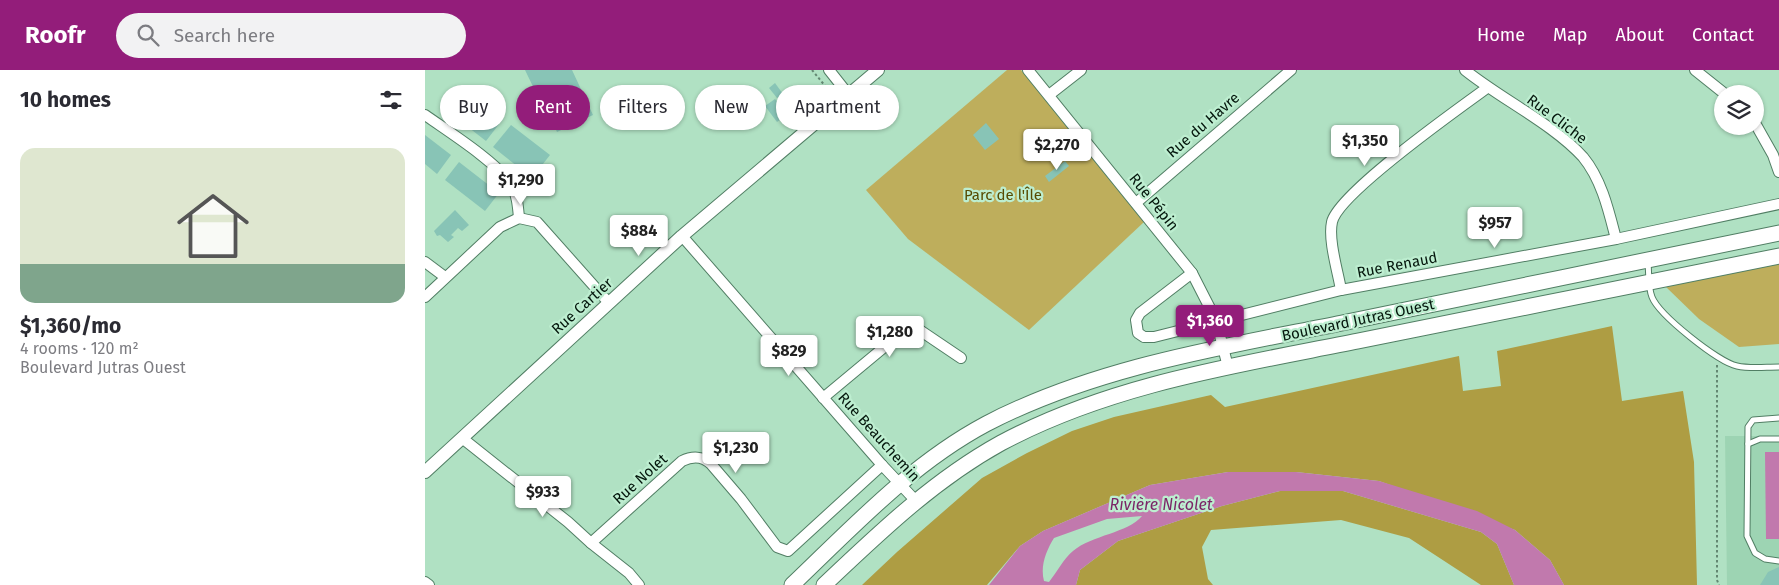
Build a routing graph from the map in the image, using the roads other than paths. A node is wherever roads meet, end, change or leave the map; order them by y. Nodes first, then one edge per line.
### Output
1 (829, 70) edge
2 (878, 70) edge
3 (1028, 70) edge
4 (1081, 70) edge
5 (1291, 70) edge
6 (1465, 70) edge
7 (1695, 70) edge
8 (841, 85) edge
9 (859, 85) edge
10 (1714, 85) edge
11 (1487, 88) junction
12 (1049, 96) junction
13 (425, 115) edge
14 (806, 130) edge
15 (1762, 135) edge
16 (1779, 172) edge
17 (1136, 203) junction
18 (1779, 204) edge
19 (519, 218) junction
20 (1779, 233) edge
21 (682, 236) junction
22 (1615, 239) junction
23 (1779, 256) edge
24 (1648, 260) junction
25 (425, 262) edge
26 (1191, 273) junction
27 (445, 278) junction
28 (1650, 282) junction
29 (1341, 290) junction
30 (425, 297) edge
31 (609, 303) junction
32 (1216, 320) junction
33 (1223, 347) junction
34 (961, 358) dead end
35 (1228, 367) junction
36 (1779, 367) edge
37 (823, 398) junction
38 (1779, 418) edge
39 (462, 438) junction
40 (1779, 439) edge
41 (1748, 444) junction
42 (882, 465) junction
43 (425, 472) edge
44 (899, 484) junction
45 (915, 500) junction
46 (591, 543) junction
47 (1779, 560) edge
48 (425, 582) edge
49 (429, 585) edge
50 (639, 585) edge
51 (792, 585) edge
52 (825, 585) edge

1 - 8 street
2 - 9 street, Rue Cartier
3 - 12 street, Rue Pépin
4 - 12 street
5 - 17 street, Rue du Havre
6 - 11 street, Rue Cliche
7 - 10 street
11 - 22 street, Rue Cliche
11 - 29 street
12 - 17 street, Rue Pépin
13 - 19 street
14 - 21 street, Rue Cartier
15 - 16 street
17 - 26 street, Rue Pépin
18 - 22 street, Rue Renaud
19 - 27 street
19 - 31 street
20 - 24 main road, Boulevard Jutras Ouest
21 - 31 street, Rue Cartier
21 - 37 street, Rue Beauchemin
22 - 29 street, Rue Renaud
23 - 28 main road, Boulevard Jutras Ouest
24 - 28 lane
24 - 33 main road, Boulevard Jutras Ouest
25 - 27 street
26 - 32 street, Rue Pépin
26 - 32 street, Rue Renaud
27 - 30 street
28 - 35 main road, Boulevard Jutras Ouest
28 - 36 lane
29 - 32 street, Rue Renaud
31 - 39 street, Rue Cartier
32 - 33 street, Rue Pépin
33 - 35 street, Rue Pépin
33 - 44 main road, Boulevard Jutras Ouest
34 - 37 street
35 - 45 main road, Boulevard Jutras Ouest
37 - 42 street, Rue Beauchemin
38 - 41 lane
39 - 43 street, Rue Cartier
39 - 46 street
40 - 41 lane
41 - 47 lane
42 - 44 street, Rue Beauchemin
42 - 46 street, Rue Nolet
44 - 45 street, Rue Beauchemin
44 - 51 main road, Boulevard Jutras Ouest
45 - 52 main road, Boulevard Jutras Ouest
46 - 50 street
48 - 49 street

